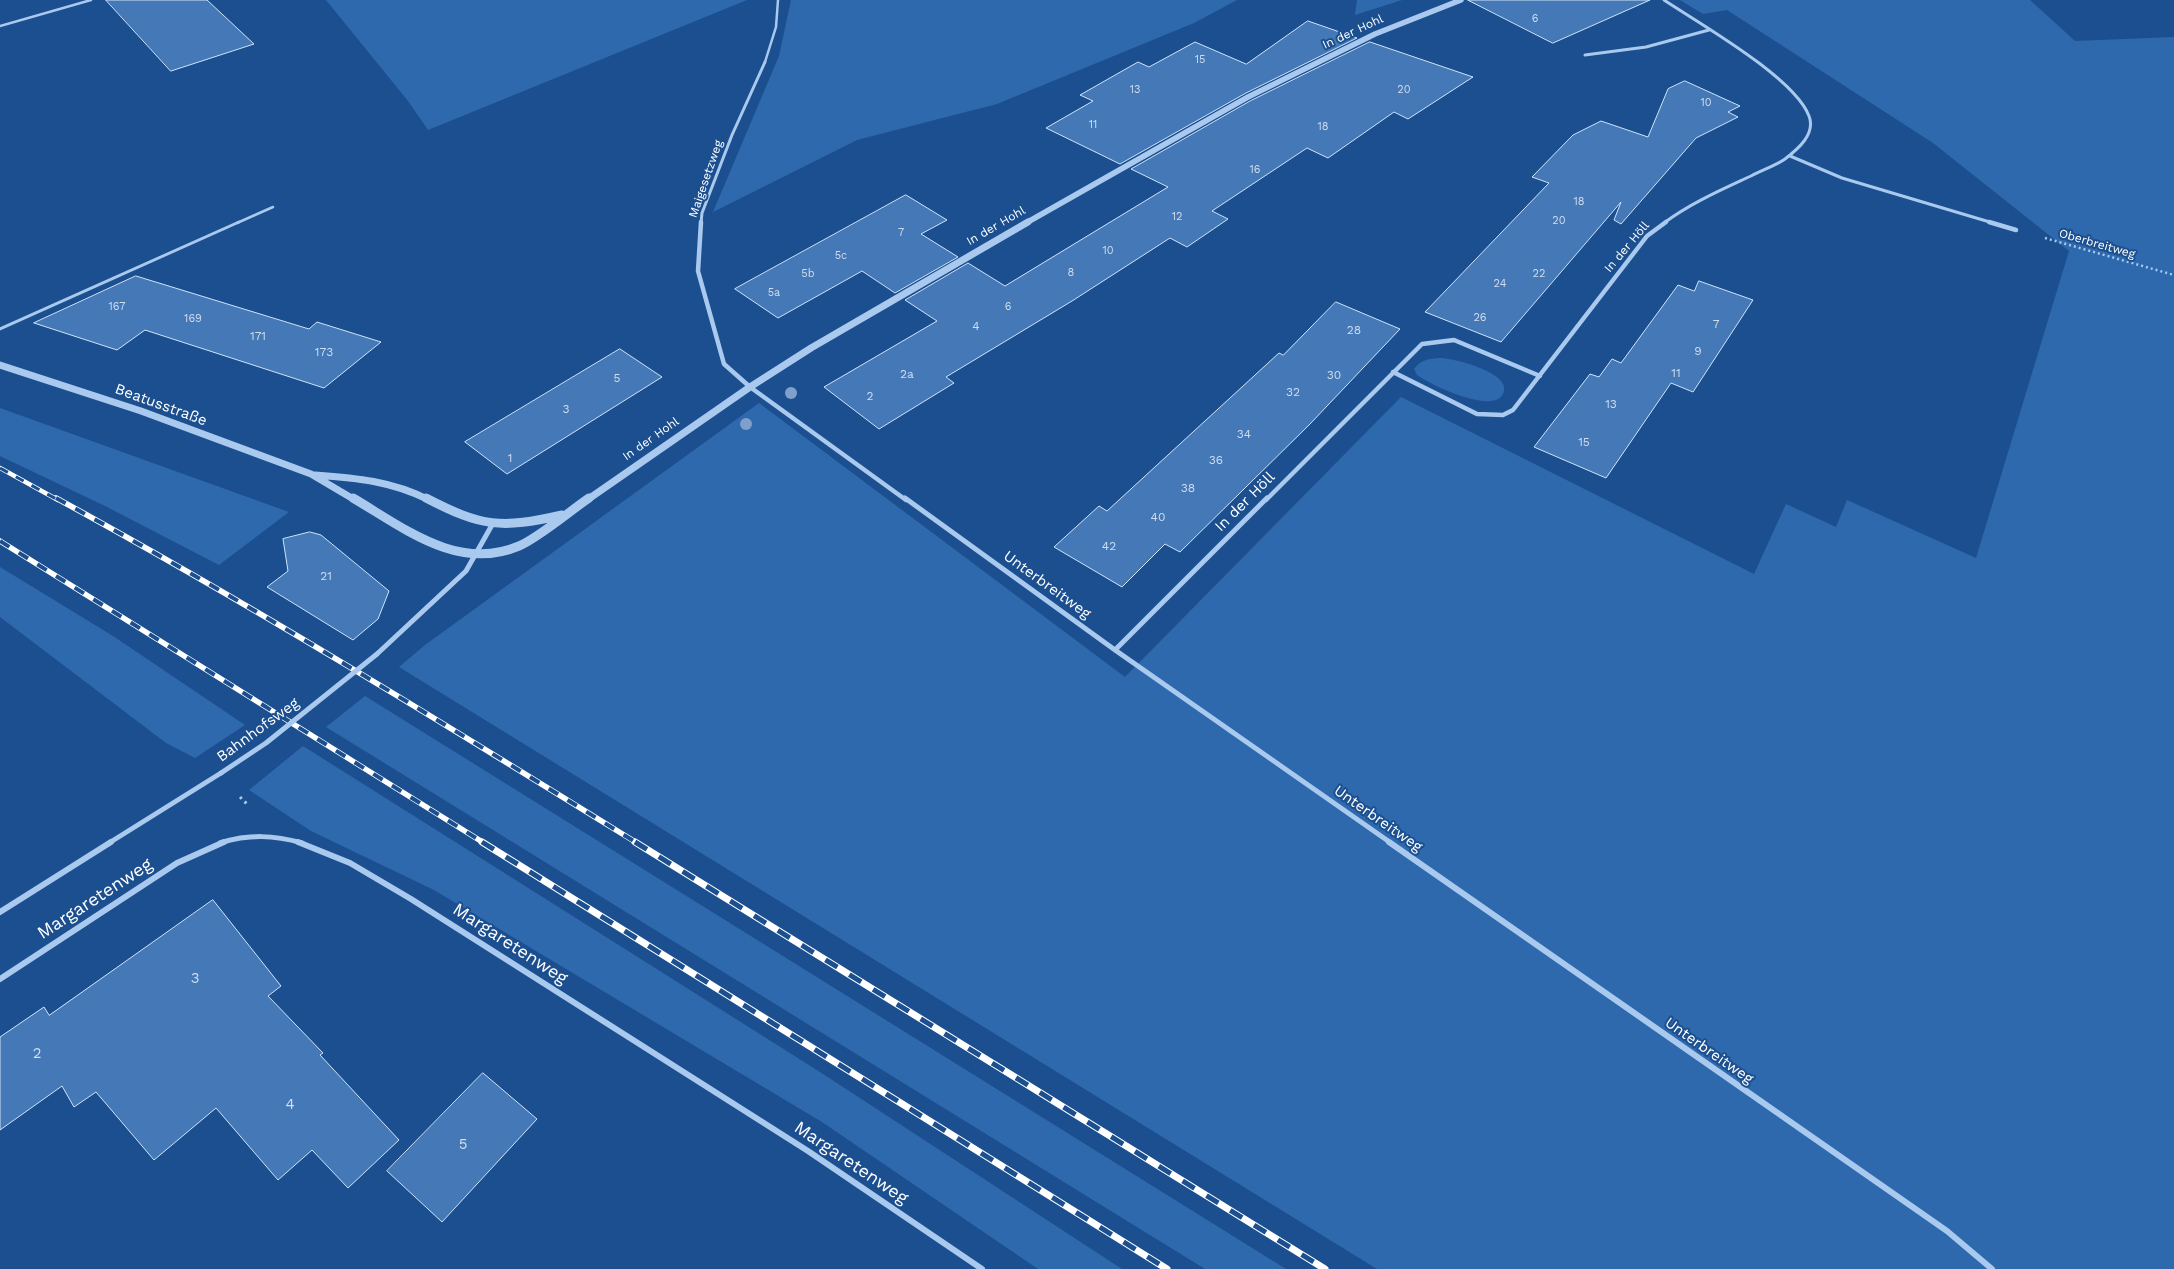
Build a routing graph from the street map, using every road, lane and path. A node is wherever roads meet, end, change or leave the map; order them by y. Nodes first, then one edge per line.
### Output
1 (91, 0) edge
2 (778, 0) edge
3 (1461, 0) edge
4 (1664, 0) edge
5 (0, 26) edge
6 (1709, 30) junction
7 (1585, 55) dead end
8 (765, 62) joint
9 (1790, 156) junction
10 (273, 207) dead end
11 (2016, 230) joint
12 (2174, 275) edge
13 (0, 329) edge
14 (0, 365) edge
15 (1393, 372) junction
16 (1540, 376) junction
17 (750, 387) junction
18 (311, 474) junction
19 (567, 514) junction
20 (492, 525) junction
21 (476, 555) junction
22 (1115, 650) junction
23 (236, 792) dead end
24 (254, 811) dead end
25 (0, 912) edge
26 (0, 979) edge
27 (982, 1269) edge
28 (1992, 1269) edge

1 - 5 lane
2 - 8 lane, Maigesetzweg
3 - 17 street, In der Hohl
4 - 6 street, In der Höll
6 - 7 street
6 - 9 street, In der Höll
8 - 17 street, Maigesetzweg
9 - 11 street
9 - 16 street, In der Höll
10 - 13 lane
11 - 12 path, Oberbreitweg
14 - 18 street, Beatusstraße
15 - 16 street, In der Höll
15 - 16 street, In der Höll
15 - 22 street, In der Höll
17 - 19 street, In der Hohl
17 - 22 street, Unterbreitweg
18 - 20 street, Beatusstraße
18 - 21 street, Beatusstraße
19 - 20 street, In der Hohl
19 - 21 street, In der Hohl
20 - 21 street, Bahnhofsweg
21 - 25 street, Bahnhofsweg, bridge
22 - 28 street, Unterbreitweg
23 - 24 path
26 - 27 street, Margaretenweg

